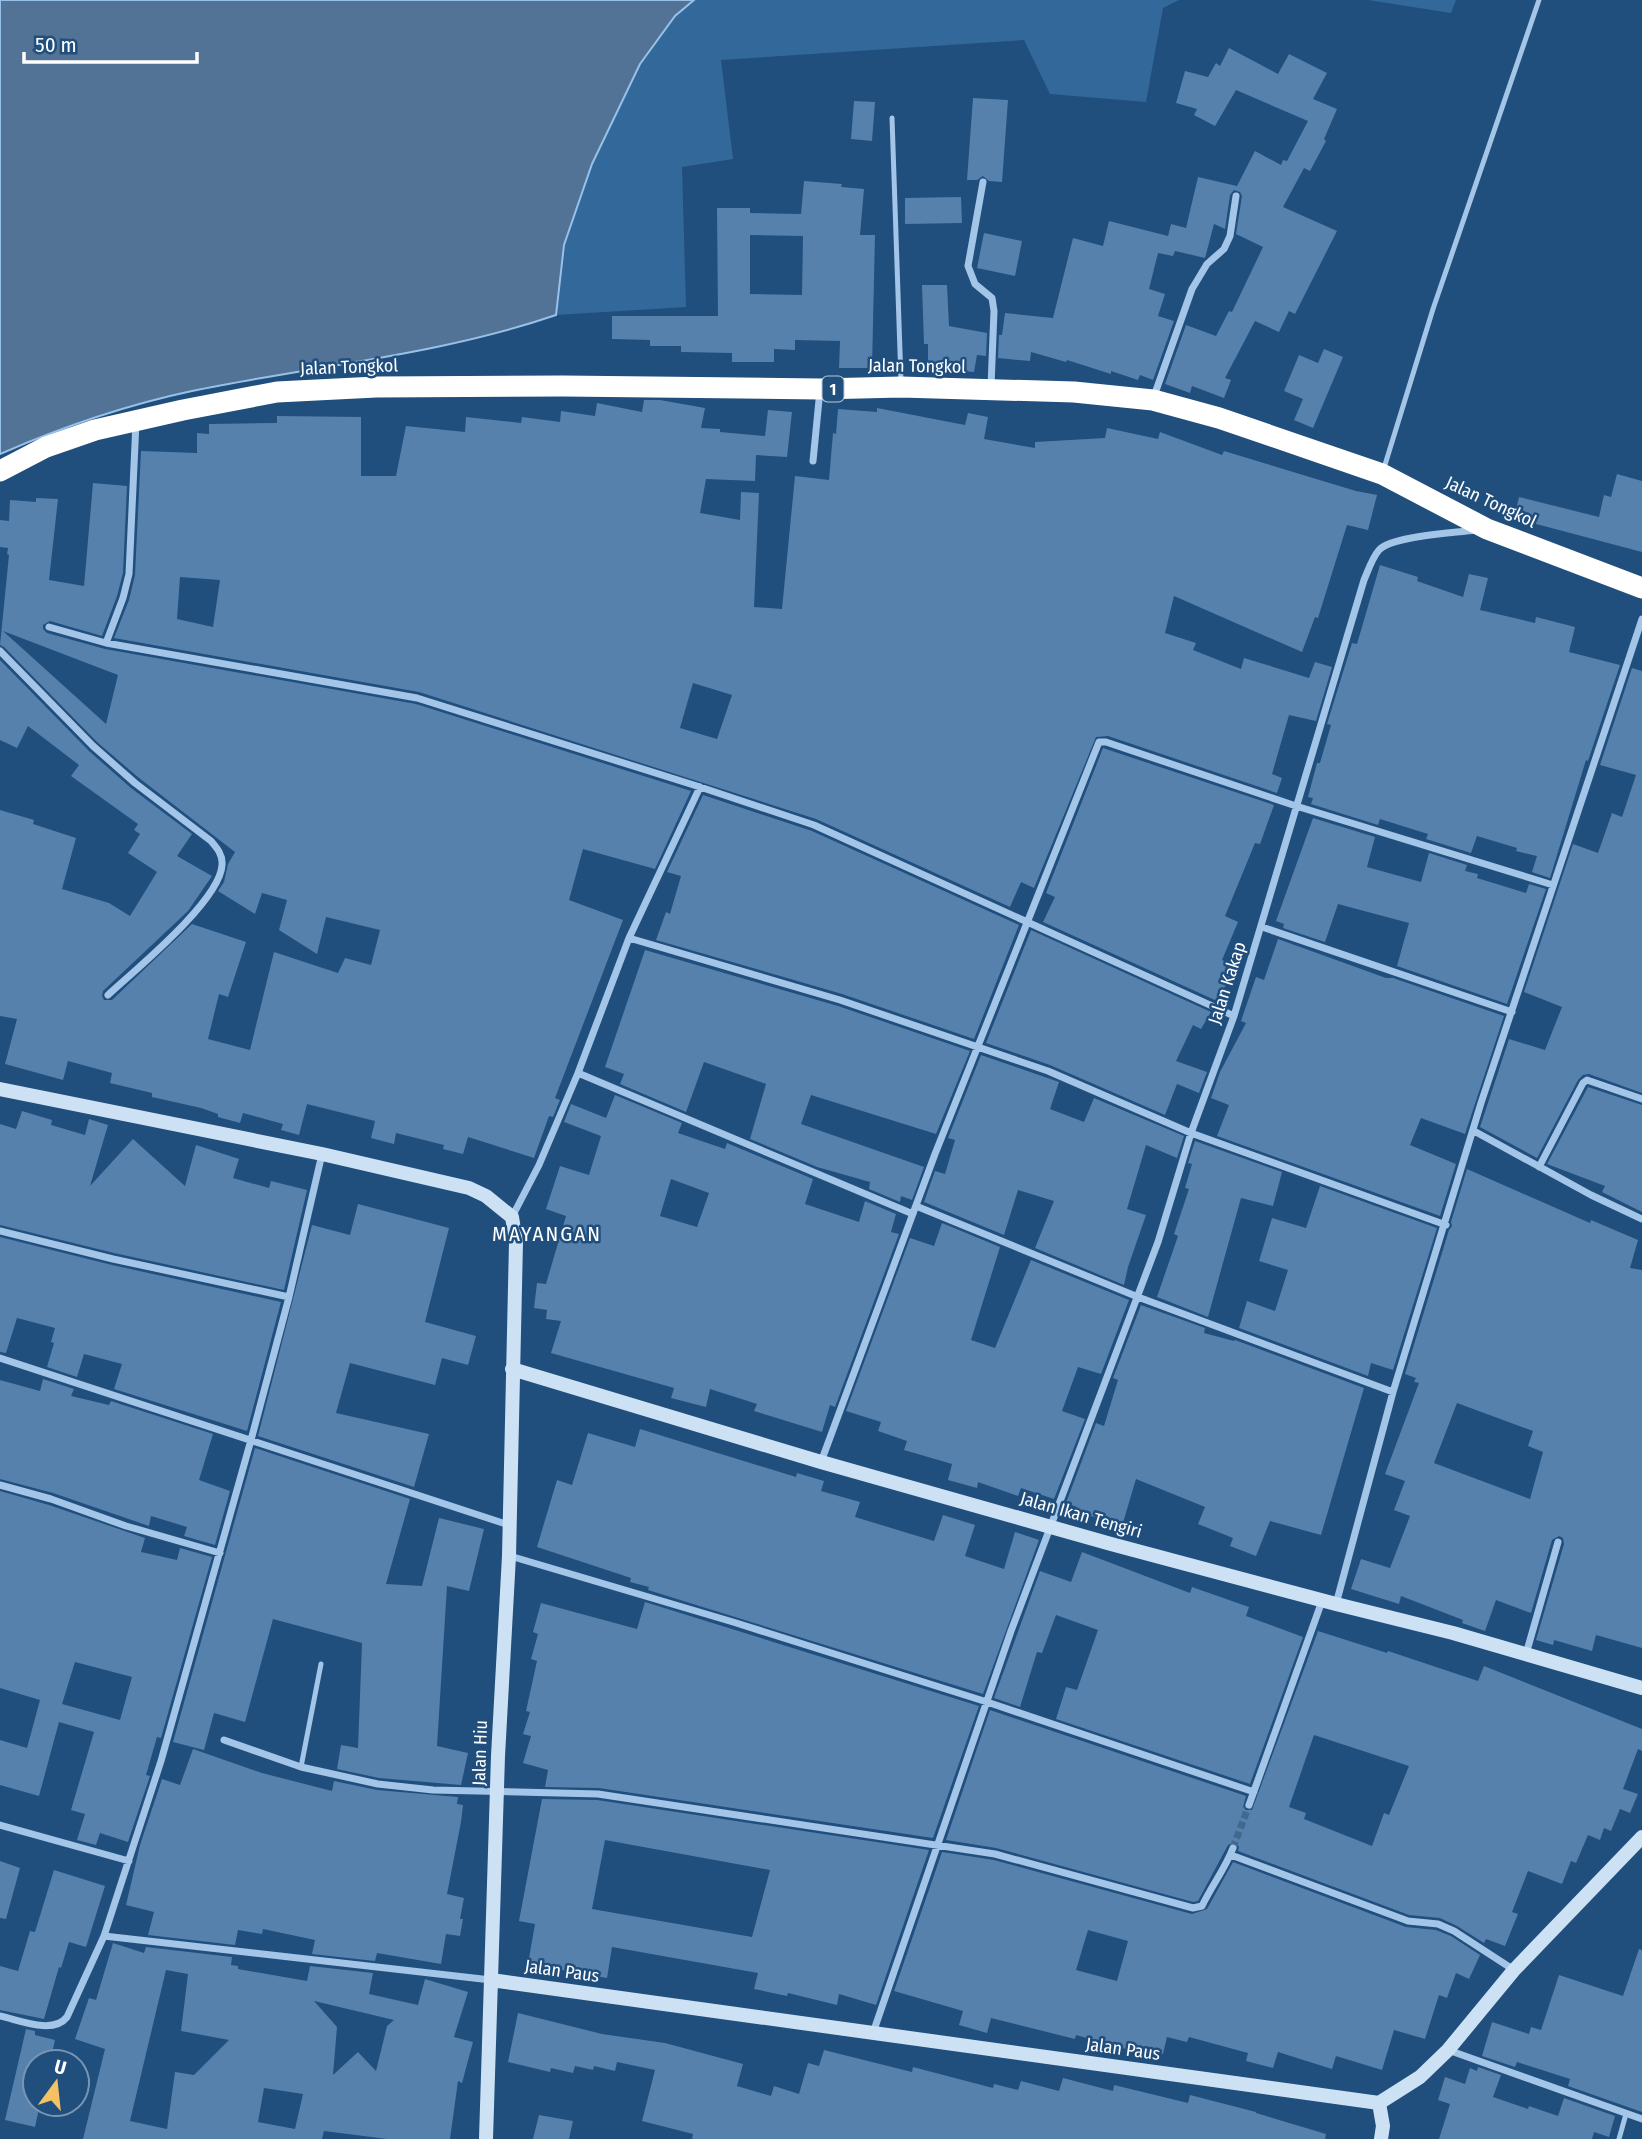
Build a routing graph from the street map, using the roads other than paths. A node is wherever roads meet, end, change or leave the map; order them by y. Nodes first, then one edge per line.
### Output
1 (1539, 0) edge
2 (892, 118) dead end
3 (983, 182) dead end
4 (1236, 196) dead end
5 (901, 387) junction
6 (820, 389) junction
7 (991, 390) junction
8 (1153, 400) junction
9 (136, 422) junction
10 (813, 461) dead end
11 (0, 471) edge
12 (1382, 474) junction
13 (1487, 529) junction
14 (1642, 588) edge
15 (1642, 619) edge
16 (48, 627) dead end
17 (106, 643) junction
18 (0, 651) edge
19 (700, 787) junction
20 (1296, 806) junction
21 (1553, 886) junction
22 (1029, 923) junction
23 (1262, 927) junction
24 (629, 938) junction
25 (107, 995) dead end
26 (1512, 1012) junction
27 (1234, 1016) junction
28 (976, 1049) junction
29 (578, 1073) junction
30 (0, 1089) edge
31 (1642, 1099) edge
32 (1474, 1131) junction
33 (1191, 1133) junction
34 (322, 1154) junction
35 (1539, 1167) junction
36 (914, 1210) junction
37 (512, 1217) junction
38 (1642, 1219) edge
39 (1446, 1225) junction
40 (0, 1231) edge
41 (289, 1297) junction
42 (1138, 1297) junction
43 (0, 1358) edge
44 (512, 1369) junction
45 (1393, 1392) junction
46 (251, 1440) junction
47 (821, 1462) junction
48 (0, 1485) edge
49 (509, 1525) junction
50 (1051, 1526) junction
51 (1558, 1542) dead end
52 (220, 1553) junction
53 (509, 1556) junction
54 (1329, 1603) junction
55 (1526, 1654) junction
56 (321, 1664) dead end
57 (1642, 1688) edge
58 (987, 1702) junction
59 (224, 1740) dead end
60 (301, 1767) junction
61 (1254, 1792) junction
62 (498, 1793) junction
63 (1249, 1805) tunnel mouth
64 (0, 1825) edge
65 (1642, 1837) edge
66 (937, 1844) junction
67 (129, 1861) junction
68 (104, 1936) junction
69 (1514, 1970) junction
70 (491, 1980) junction
71 (0, 2016) edge
72 (872, 2034) junction
73 (1448, 2050) junction
74 (1379, 2102) junction
75 (1626, 2113) junction
76 (1642, 2119) edge
77 (486, 2139) edge
78 (1381, 2139) edge
79 (1619, 2139) edge

1 - 12 lane
2 - 5 lane
3 - 7 street
4 - 8 street
5 - 6 highway, Jalan Tongkol / 1
5 - 7 highway, Jalan Tongkol / 1
6 - 9 highway, Jalan Tongkol / 1
6 - 10 street
7 - 8 highway, Jalan Tongkol / 1
8 - 12 highway, Jalan Tongkol / 1
9 - 11 highway, Jalan Tongkol / 1
9 - 17 street
12 - 13 highway, Jalan Tongkol / 1
13 - 14 highway, Jalan Tongkol / 1
13 - 20 street, Jalan Kakap
15 - 21 street
16 - 17 street
17 - 19 street
18 - 25 street
19 - 22 street
19 - 24 street
20 - 21 street
20 - 22 street
20 - 23 street, Jalan Kakap
21 - 26 street
22 - 27 street
22 - 28 street
23 - 26 street
23 - 27 street, Jalan Kakap
24 - 28 street
24 - 29 street
26 - 32 street
27 - 33 street, Jalan Kakap
28 - 33 street
28 - 36 street
29 - 36 street
29 - 37 street
30 - 34 street
31 - 35 street
32 - 35 street
32 - 39 street
33 - 39 street
33 - 42 street, Jalan Kakap
34 - 37 street
34 - 41 street
35 - 38 street
36 - 42 street
36 - 47 street
37 - 44 street, Jalan Hiu
39 - 45 street
40 - 41 street
41 - 46 street
42 - 45 street
42 - 50 street, Jalan Kakap
43 - 46 street
44 - 47 street, Jalan Ikan Tengiri
44 - 49 street, Jalan Hiu
45 - 54 street
46 - 49 street
46 - 52 street
47 - 50 street, Jalan Ikan Tengiri
48 - 52 street
49 - 53 street, Jalan Hiu
50 - 54 street, Jalan Ikan Tengiri
50 - 58 street, Jalan Kakap
51 - 55 street
52 - 67 street
53 - 58 street
53 - 62 street, Jalan Hiu
54 - 55 street, Jalan Ikan Tengiri
54 - 61 street
55 - 57 street, Jalan Ikan Tengiri
56 - 60 lane
58 - 61 street
58 - 66 street, Jalan Kakap
59 - 60 street
60 - 62 street
61 - 63 street
62 - 66 street
62 - 70 street, Jalan Hiu
64 - 67 street
65 - 69 street
66 - 69 street
66 - 72 street, Jalan Kakap
67 - 68 street
68 - 70 street
68 - 71 street
69 - 73 street
70 - 72 street, Jalan Paus
70 - 77 street, Jalan Hiu
72 - 74 street, Jalan Paus
73 - 74 street
73 - 75 street
74 - 78 street
75 - 76 street
75 - 79 lane

